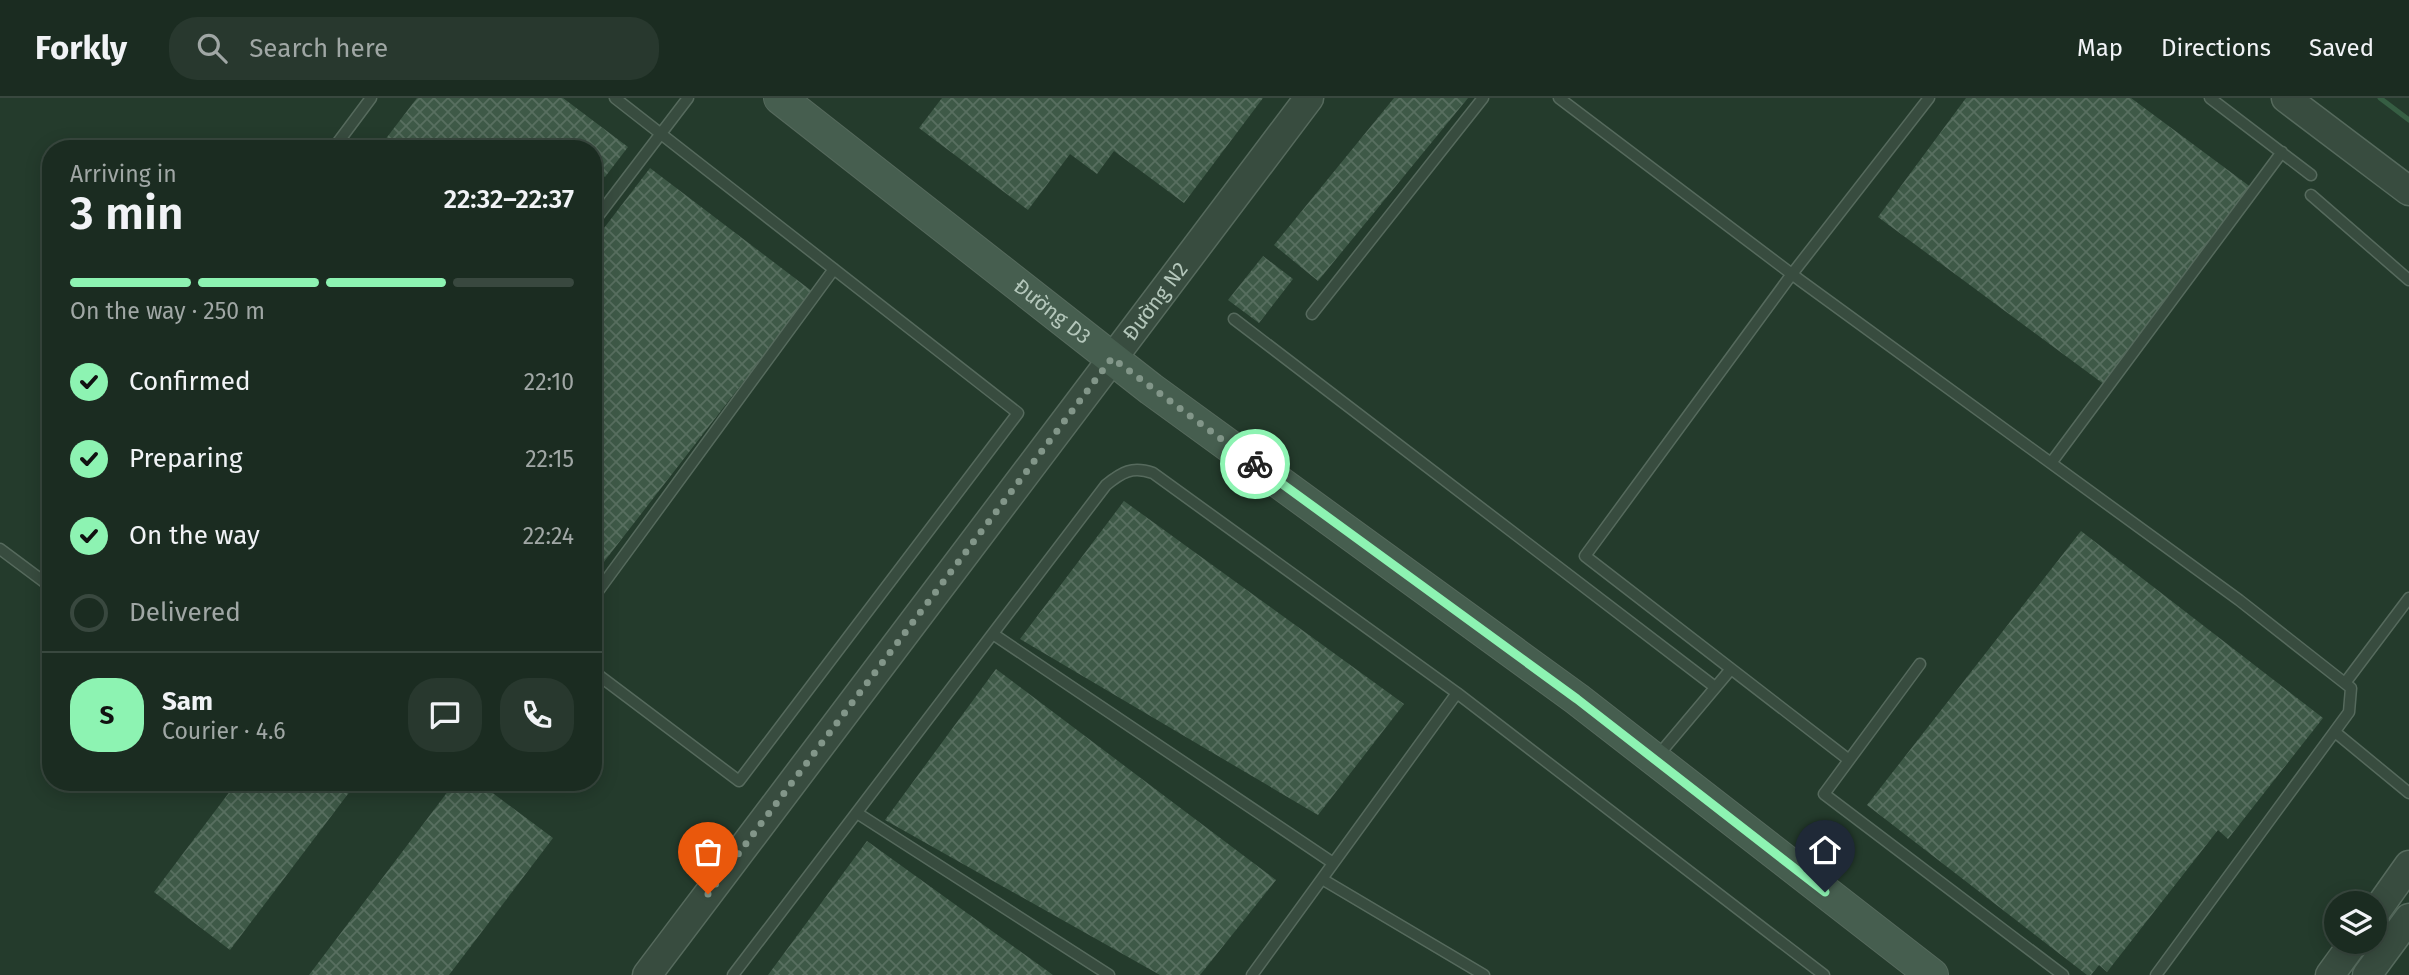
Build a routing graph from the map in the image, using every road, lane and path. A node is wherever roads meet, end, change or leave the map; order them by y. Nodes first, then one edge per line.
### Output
1 (371, 98) edge
2 (615, 98) edge
3 (688, 98) edge
4 (780, 98) edge
5 (1309, 98) edge
6 (1483, 98) edge
7 (1559, 98) edge
8 (1929, 98) edge
9 (2210, 98) edge
10 (2286, 98) edge
11 (660, 133) junction
12 (340, 140) edge
13 (2282, 152) junction
14 (2311, 175) dead end
15 (2409, 191) edge
16 (2311, 195) dead end
17 (602, 211) edge
18 (834, 269) junction
19 (1793, 274) junction
20 (2409, 280) edge
21 (1312, 314) dead end
22 (1234, 319) dead end
23 (1112, 358) junction
24 (2051, 463) junction
25 (0, 549) edge
26 (42, 580) edge
27 (602, 586) edge
28 (2409, 598) edge
29 (993, 634) junction
30 (1920, 664) dead end
31 (1731, 669) junction
32 (602, 678) edge
33 (2345, 683) junction
34 (1715, 687) junction
35 (1457, 693) junction
36 (2335, 732) junction
37 (1655, 759) junction
38 (1849, 760) junction
39 (2409, 793) edge
40 (857, 813) junction
41 (1333, 863) junction
42 (2409, 865) edge
43 (1322, 879) junction
44 (2387, 896) edge
45 (2409, 918) edge
46 (2345, 954) edge
47 (647, 975) edge
48 (733, 975) edge
49 (1109, 975) edge
50 (1252, 975) edge
51 (1485, 975) edge
52 (1824, 975) edge
53 (1932, 975) edge
54 (2063, 975) edge
55 (2156, 975) edge
56 (2330, 975) edge
57 (2367, 975) edge

1 - 12 lane
2 - 11 lane
3 - 11 lane
4 - 23 main road, Đường D3
5 - 23 street, Đường N2
6 - 21 lane
7 - 19 lane
8 - 19 lane
9 - 13 lane
10 - 15 street
11 - 17 lane
11 - 18 lane
13 - 14 lane
13 - 24 lane
16 - 20 lane
18 - 27 lane
18 - 32 lane
19 - 24 lane
19 - 31 lane
22 - 34 lane
23 - 37 main road, Đường D3
23 - 47 street, Đường N2
24 - 33 lane
25 - 26 lane
28 - 33 lane
29 - 35 lane
29 - 40 lane
29 - 41 lane
30 - 38 lane
31 - 34 lane
31 - 38 lane
33 - 36 lane
34 - 37 lane
35 - 41 lane
35 - 52 lane
36 - 39 lane
36 - 55 lane
37 - 53 main road, Đường D3
38 - 54 lane
40 - 48 lane
40 - 49 lane
41 - 43 lane
42 - 44 street
43 - 50 lane
43 - 51 lane
45 - 57 street
46 - 56 street

